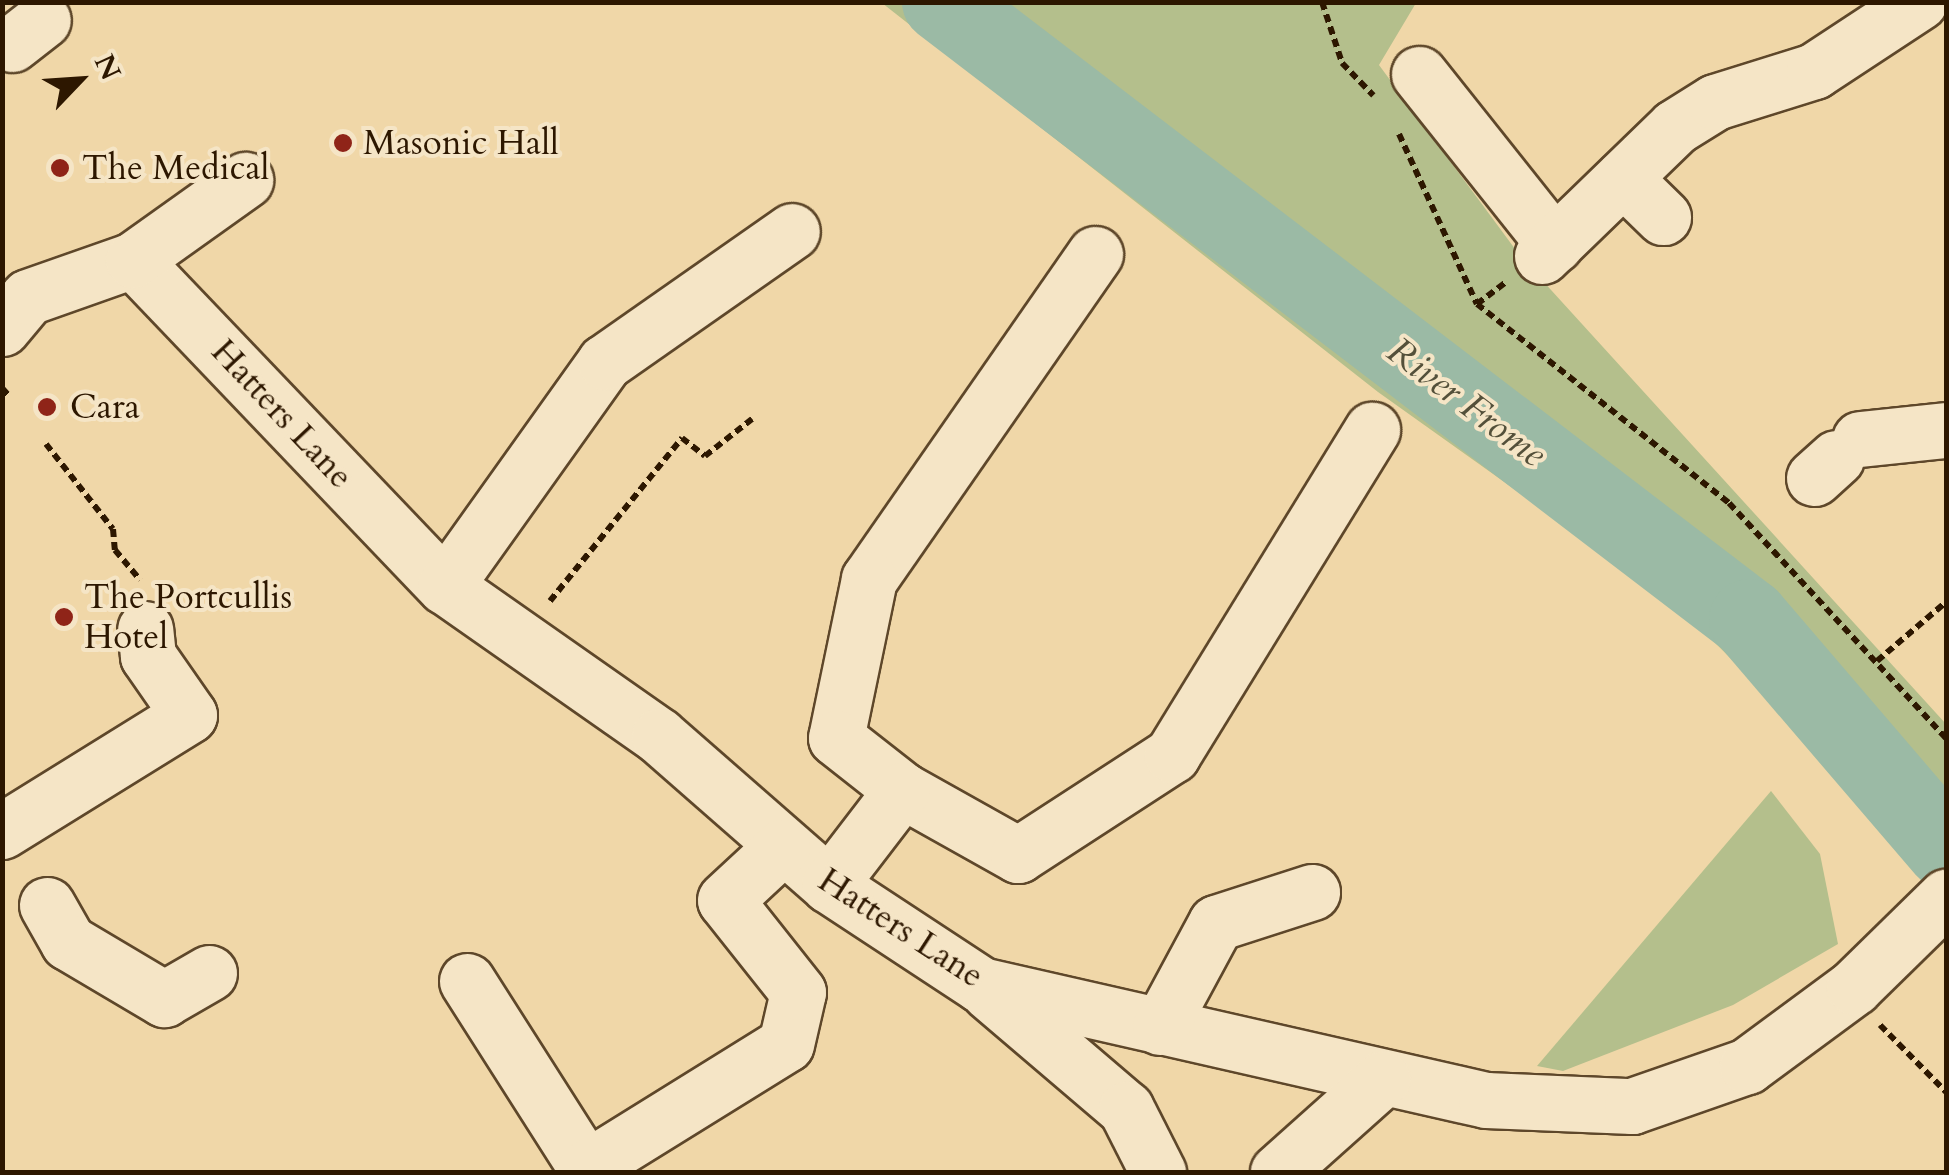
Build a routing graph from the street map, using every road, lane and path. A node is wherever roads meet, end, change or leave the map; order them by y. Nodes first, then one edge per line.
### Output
1 (1322, 2) edge
2 (1919, 2) edge
3 (1404, 92) joint
4 (1396, 128) dead end
5 (1624, 178) junction
6 (245, 180) dead end
7 (1663, 216) dead end
8 (792, 231) dead end
9 (1095, 254) dead end
10 (133, 260) junction
11 (11, 301) edge
12 (2, 388) edge
13 (10, 397) dead end
14 (752, 419) dead end
15 (1372, 430) dead end
16 (1946, 430) edge
17 (46, 444) dead end
18 (1837, 458) dead end
19 (445, 586) junction
20 (1946, 602) edge
21 (146, 629) joint
22 (520, 638) junction
23 (1877, 661) junction
24 (1946, 738) edge
25 (902, 790) junction
26 (4, 830) edge
27 (782, 847) junction
28 (829, 885) junction
29 (1312, 892) dead end
30 (1944, 900) edge
31 (209, 974) dead end
32 (467, 982) dead end
33 (981, 985) junction
34 (1854, 988) junction
35 (1160, 1027) junction
36 (1382, 1079) junction
37 (1946, 1092) edge
38 (1158, 1172) edge
39 (1278, 1172) edge

1 - 3 path
2 - 5 street
3 - 5 street
4 - 23 path
5 - 7 street
6 - 10 street
8 - 19 street
9 - 25 street
10 - 11 street
10 - 19 street, Hatters Lane
12 - 13 path
14 - 22 path
15 - 25 street
16 - 18 street
17 - 21 path
19 - 22 street, Hatters Lane
20 - 23 path
21 - 26 street
22 - 27 street, Hatters Lane
23 - 24 path
25 - 28 street
26 - 31 street
27 - 28 street, Hatters Lane
27 - 32 street
28 - 33 street, Hatters Lane
29 - 35 street
30 - 34 street, Hatters Lane
33 - 35 street, Hatters Lane
33 - 38 street
34 - 36 street, Hatters Lane
34 - 37 path
35 - 36 street, Hatters Lane
36 - 39 street

